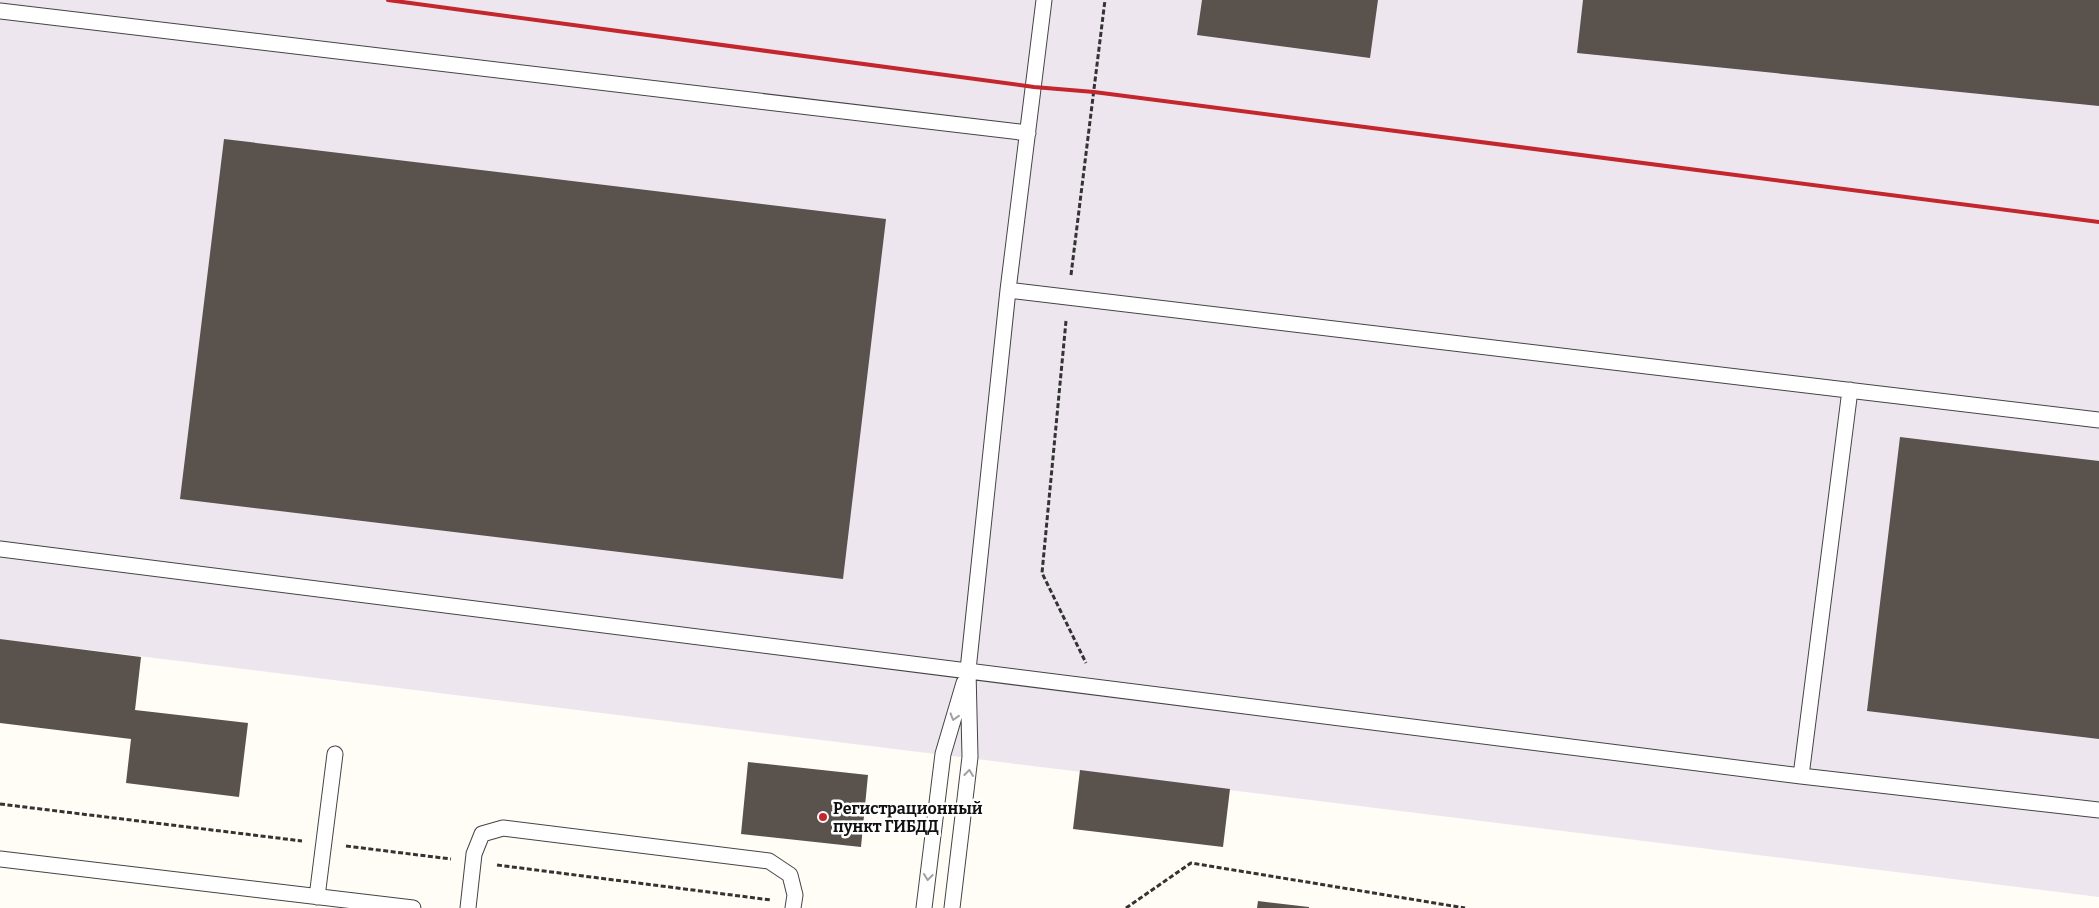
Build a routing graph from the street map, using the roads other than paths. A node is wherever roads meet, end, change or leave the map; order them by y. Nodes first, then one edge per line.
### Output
1 (1044, 0) edge
2 (0, 11) edge
3 (1028, 133) junction
4 (1008, 290) junction
5 (1850, 390) junction
6 (2099, 420) edge
7 (0, 549) edge
8 (968, 670) junction
9 (335, 754) dead end
10 (1801, 776) junction
11 (2099, 810) edge
12 (0, 858) edge
13 (317, 897) junction
14 (794, 906) edge
15 (413, 908) edge
16 (468, 908) edge
17 (924, 908) edge
18 (952, 908) edge

1 - 3 lane
2 - 3 lane
3 - 4 lane
4 - 5 lane
4 - 8 lane
5 - 6 lane
5 - 10 lane
7 - 8 lane
8 - 10 lane
8 -> 17 lane
18 -> 8 lane
9 - 13 lane
10 - 11 lane
12 - 13 lane
13 - 15 lane
14 - 16 lane

